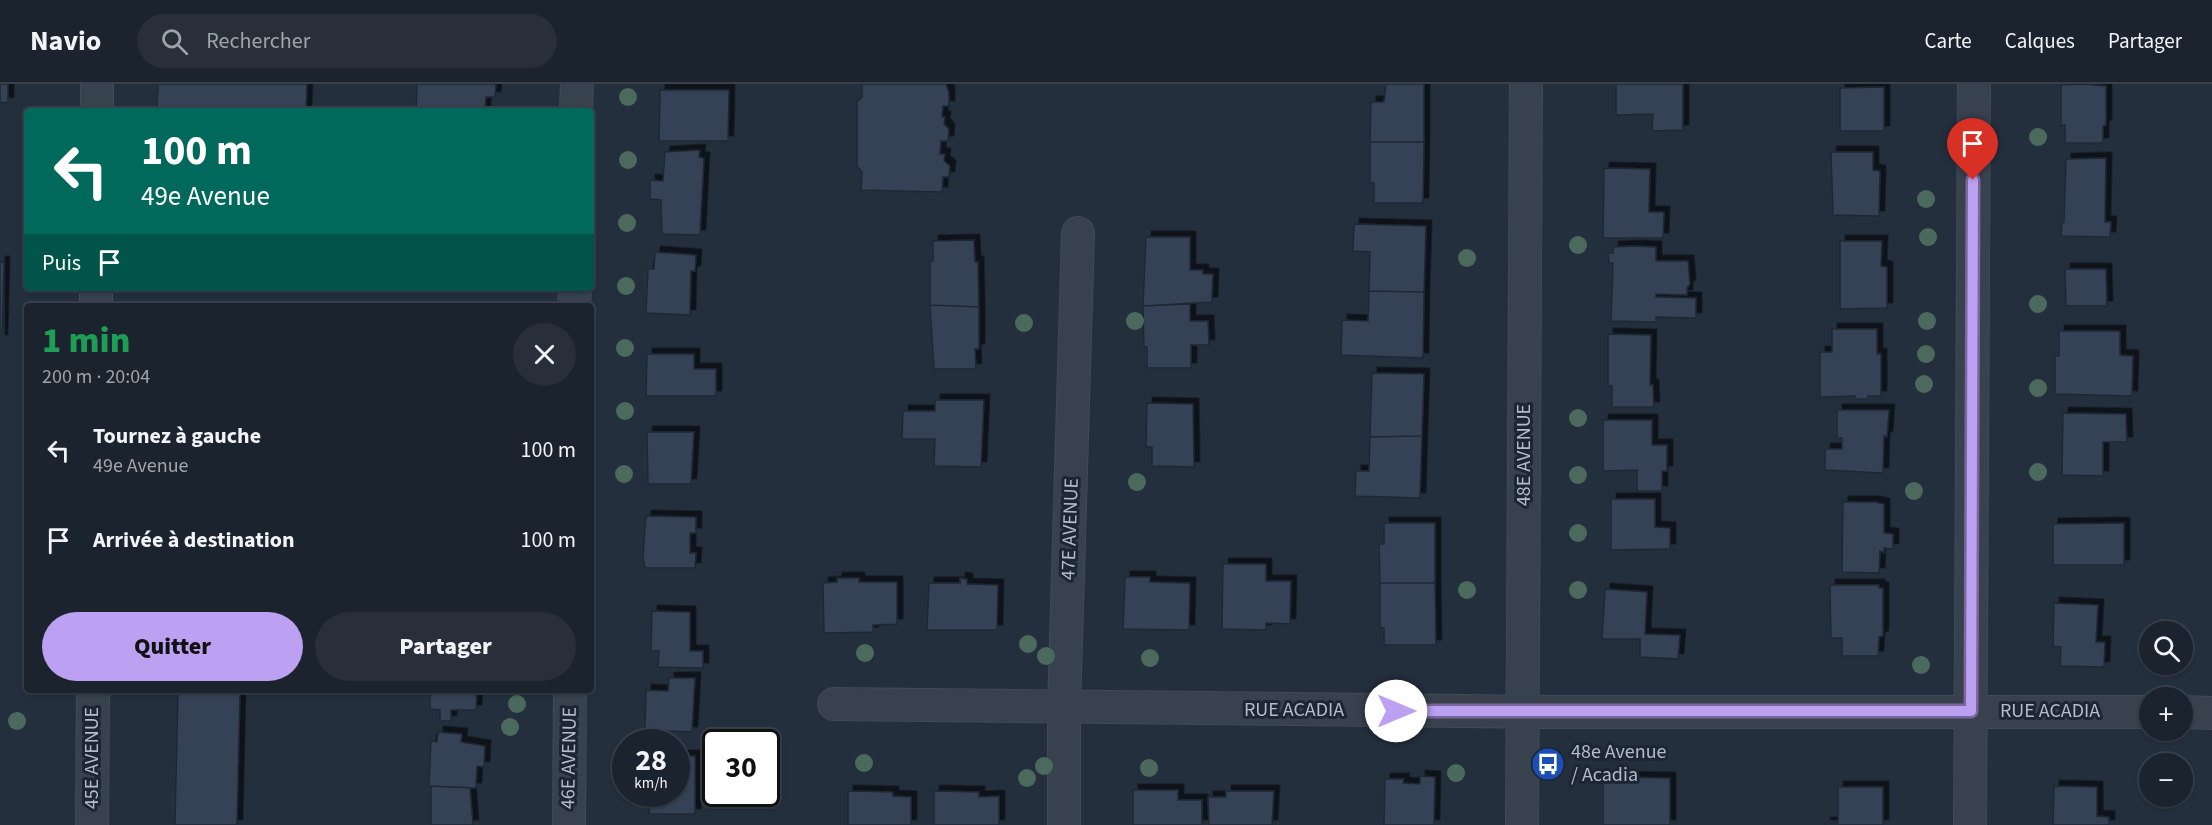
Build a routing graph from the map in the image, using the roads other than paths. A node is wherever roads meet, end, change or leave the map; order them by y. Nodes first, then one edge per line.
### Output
1 (97, 84) edge
2 (577, 84) edge
3 (1526, 84) edge
4 (1974, 84) edge
5 (97, 108) edge
6 (576, 108) edge
7 (1078, 233) dead end
8 (93, 693) edge
9 (570, 693) edge
10 (834, 704) dead end
11 (1064, 709) junction
12 (1971, 711) junction
13 (1524, 712) junction
14 (2139, 712) edge
15 (2193, 712) edge
16 (2212, 712) edge
17 (92, 825) edge
18 (569, 825) edge
19 (1064, 825) edge
20 (1522, 825) edge
21 (1970, 825) edge

1 - 5 street
2 - 6 street
3 - 13 street, 48E AVENUE
4 - 12 street
7 - 11 street, 47E AVENUE
8 - 17 street, 45E AVENUE
9 - 18 street, 46E AVENUE
10 - 11 street, RUE ACADIA
11 - 13 street, RUE ACADIA
11 - 19 street, 47E AVENUE
12 - 13 street, RUE ACADIA
12 - 14 street, RUE ACADIA
12 - 21 street
13 - 20 street, 48E AVENUE
15 - 16 street

